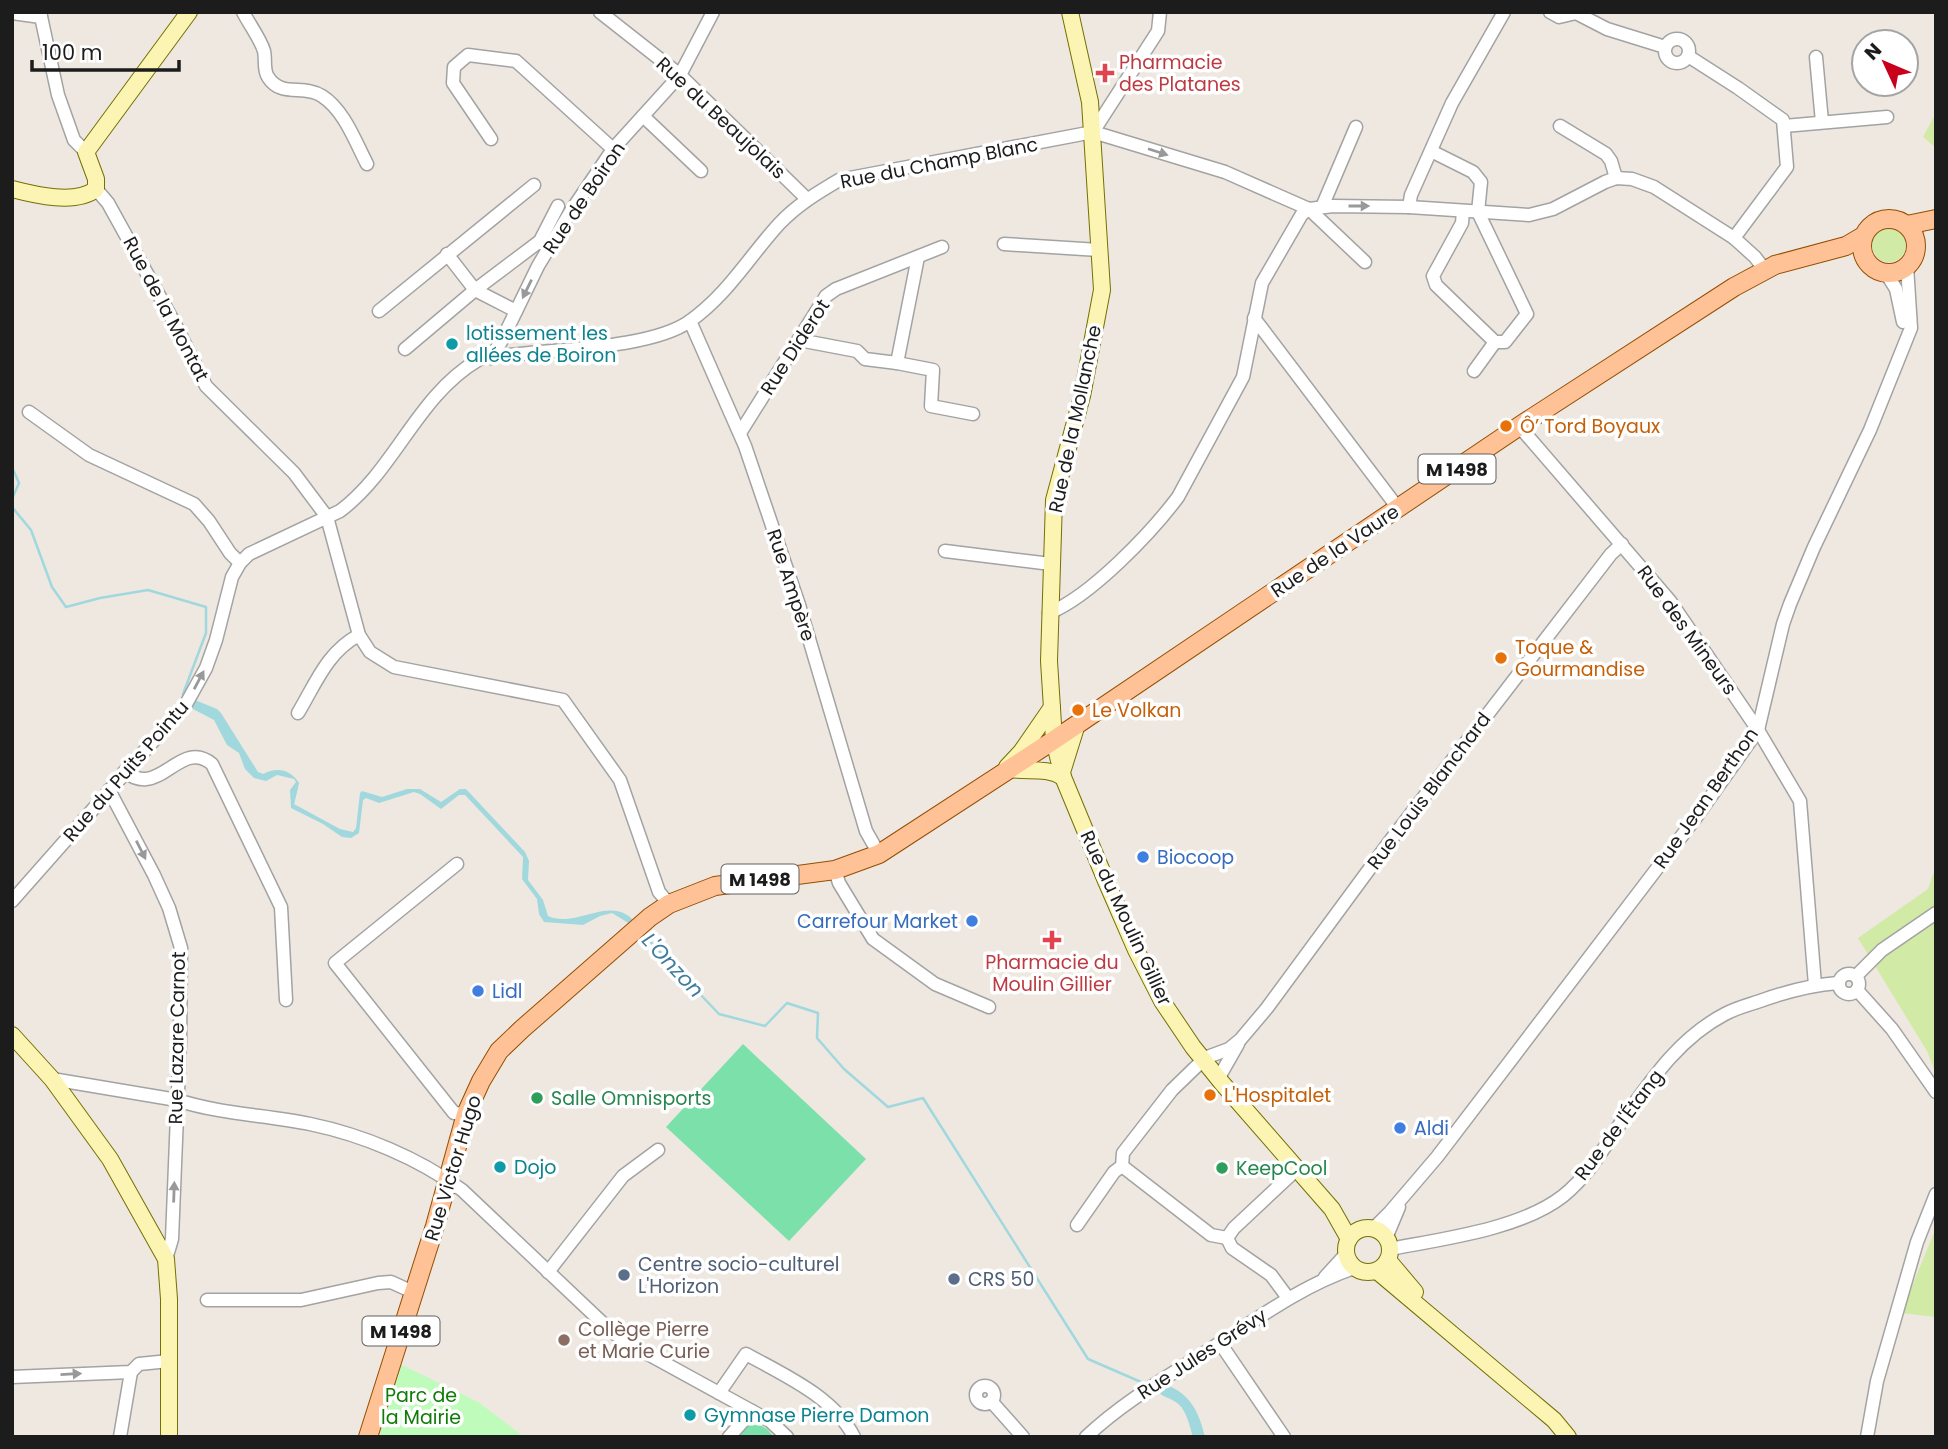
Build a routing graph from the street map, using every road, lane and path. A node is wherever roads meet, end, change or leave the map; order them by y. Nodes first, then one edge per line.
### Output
1 (189, 12) edge
2 (243, 12) edge
3 (600, 12) edge
4 (713, 12) edge
5 (1070, 12) edge
6 (1160, 12) edge
7 (1550, 12) edge
8 (12, 13) edge
9 (41, 14) edge
10 (1498, 15) edge
11 (1816, 57) dead end
12 (680, 75) junction
13 (643, 116) junction
14 (1887, 117) dead end
15 (1822, 122) junction
16 (1560, 126) dead end
17 (1784, 126) junction
18 (1356, 127) dead end
19 (1093, 132) junction
20 (491, 139) dead end
21 (613, 149) junction
22 (1431, 151) junction
23 (86, 152) junction
24 (367, 164) dead end
25 (701, 171) dead end
26 (1616, 178) junction
27 (534, 185) dead end
28 (12, 188) edge
29 (96, 189) junction
30 (807, 199) junction
31 (558, 206) dead end
32 (1409, 207) junction
33 (1315, 208) junction
34 (1463, 211) junction
35 (1478, 212) junction
36 (1936, 219) edge
37 (1907, 225) junction
38 (1936, 229) edge
39 (1863, 236) junction
40 (1734, 238) junction
41 (1004, 244) dead end
42 (1917, 245) junction
43 (942, 247) dead end
44 (1099, 250) junction
45 (1821, 253) junction
46 (447, 254) junction
47 (918, 257) junction
48 (1865, 259) junction
49 (1364, 262) dead end
50 (1907, 266) junction
51 (1765, 270) junction
52 (1886, 273) junction
53 (475, 290) junction
54 (379, 311) dead end
55 (516, 311) junction
56 (1254, 318) junction
57 (690, 321) junction
58 (799, 340) junction
59 (1907, 340) junction
60 (1495, 342) junction
61 (405, 349) dead end
62 (491, 358) junction
63 (897, 363) junction
64 (1474, 371) dead end
65 (29, 412) dead end
66 (973, 414) dead end
67 (1521, 425) junction
68 (740, 433) junction
69 (1398, 508) junction
70 (327, 517) junction
71 (1622, 544) junction
72 (945, 551) dead end
73 (240, 563) junction
74 (1051, 564) junction
75 (1049, 612) junction
76 (359, 635) junction
77 (1052, 707) junction
78 (298, 713) dead end
79 (1076, 724) junction
80 (1758, 730) junction
81 (1054, 740) junction
82 (1005, 771) junction
83 (124, 772) junction
84 (1063, 774) junction
85 (109, 790) junction
86 (879, 854) junction
87 (457, 864) dead end
88 (835, 870) junction
89 (12, 901) edge
90 (668, 904) junction
91 (1936, 913) edge
92 (1856, 983) junction
93 (1815, 985) junction
94 (286, 1000) dead end
95 (989, 1007) dead end
96 (12, 1035) edge
97 (1240, 1040) junction
98 (1202, 1059) junction
99 (52, 1079) junction
100 (1218, 1079) junction
101 (1936, 1092) edge
102 (177, 1100) junction
103 (466, 1115) junction
104 (658, 1150) dead end
105 (1122, 1166) junction
106 (1297, 1169) junction
107 (448, 1180) junction
108 (1936, 1194) edge
109 (1077, 1226) dead end
110 (1227, 1238) junction
111 (1369, 1249) junction
112 (166, 1259) junction
113 (548, 1272) junction
114 (413, 1292) junction
115 (1288, 1298) junction
116 (207, 1300) dead end
117 (1220, 1343) junction
118 (169, 1361) junction
119 (131, 1372) junction
120 (12, 1377) edge
121 (719, 1393) junction
122 (990, 1401) dead end
123 (752, 1411) junction
124 (120, 1437) edge
125 (169, 1437) edge
126 (368, 1437) edge
127 (729, 1437) edge
128 (786, 1437) edge
129 (854, 1437) edge
130 (1023, 1437) edge
131 (1086, 1437) edge
132 (1284, 1437) edge
133 (1568, 1437) edge
134 (1867, 1437) edge

1 - 23 main road
2 - 24 street
3 - 12 street, Rue du Beaujolais
4 - 12 street, Rue de Boiron
5 - 19 main road, Rue de la Mollanche
6 - 19 street
7 - 17 street
8 - 9 street
9 - 23 street
10 - 22 street
11 - 15 street
12 - 13 street, Rue de Boiron
12 - 30 street, Rue du Beaujolais
13 - 21 street, Rue de Boiron
13 - 25 street
14 - 15 street
15 - 17 street
16 - 26 street
17 - 40 street
18 - 33 street
19 - 30 street, Rue du Champ Blanc
19 -> 33 street
19 - 44 main road, Rue de la Mollanche
20 - 21 street
21 -> 55 street, Rue de Boiron
22 - 32 street
22 - 35 street
23 - 29 main road
26 - 35 street
26 - 40 street
27 - 46 street
28 - 29 main road
29 - 70 street, Rue de la Montat
30 - 57 street, Rue du Champ Blanc
31 - 53 street
33 -> 32 street
32 - 34 street
33 - 49 street
33 - 56 street
34 - 35 street
34 - 60 street
35 - 60 street
36 - 37 main road, M 1498
37 - 39 main road, M 1498
37 - 42 main road
38 - 42 main road
39 - 45 main road, M 1498
39 - 48 main road
40 - 51 street
41 - 44 street
42 - 50 main road
43 - 47 street, Rue Diderot
44 - 74 main road, Rue de la Mollanche
45 - 48 main road, M 1498
45 - 51 main road, Rue de la Vaure / M 1498
46 - 53 street
46 - 54 street
47 - 58 street, Rue Diderot
47 - 63 street
48 - 52 main road, M 1498
50 - 52 main road
50 - 59 street, Rue Jean Berthon
51 - 67 main road, Rue de la Vaure / M 1498
52 - 59 street
53 - 55 street
53 - 61 street
55 - 62 street, Rue de Boiron
56 - 69 street
56 - 75 street
57 - 62 street, Rue du Champ Blanc
57 - 68 street, Rue Ampère
58 - 63 street
58 - 68 street, Rue Diderot
59 - 80 street, Rue Jean Berthon
60 - 64 street
62 - 70 street, Rue du Champ Blanc
63 - 66 street
65 - 73 street
67 - 69 main road, Rue de la Vaure / M 1498
67 - 71 street, Rue des Mineurs
68 - 86 street, Rue Ampère
69 - 79 main road, Rue de la Vaure / M 1498
70 - 73 street
70 - 76 street
71 - 80 street, Rue des Mineurs
71 - 97 street, Rue Louis Blanchard
72 - 74 street
83 -> 73 street, Rue du Puits Pointu
74 - 75 main road, Rue de la Mollanche
75 - 77 main road, Rue de la Mollanche
76 - 78 street
76 - 90 street
77 - 81 main road, Rue de la Mollanche
77 - 82 main road
79 - 81 main road, M 1498
79 - 84 main road
80 - 93 street, Rue des Mineurs
80 - 111 street, Rue Jean Berthon
81 - 82 main road, M 1498
81 - 84 main road, Rue du Moulin Gillier
82 - 84 main road
82 - 86 main road, M 1498
83 - 85 street, Rue du Puits Pointu
83 - 94 street
84 - 98 main road, Rue du Moulin Gillier
85 - 89 street, Rue du Puits Pointu
85 -> 102 street, Rue Lazare Carnot
86 - 88 main road, M 1498
87 - 103 street
88 - 90 main road, M 1498
88 - 95 street
90 - 103 main road, Rue Victor Hugo / M 1498
91 - 92 street
92 - 93 street, Rue de l'Étang
92 - 101 street
93 - 111 street, Rue de l'Étang
96 - 99 main road
97 - 98 street, Rue Louis Blanchard
97 - 100 street, Rue Louis Blanchard
98 - 100 main road, Rue du Moulin Gillier
98 - 105 street
99 - 102 street
99 - 112 main road
100 - 106 main road, Rue du Moulin Gillier
102 - 107 street
112 -> 102 street, Rue Lazare Carnot
103 - 107 main road, Rue Victor Hugo / M 1498
104 - 113 street
105 - 109 street
105 - 110 street
106 - 110 street
106 - 111 main road, Rue du Moulin Gillier
107 - 113 street
107 - 114 main road, Rue Victor Hugo / M 1498
108 - 134 street
110 - 115 street
111 - 115 street, Rue Jules Grévy
111 - 133 main road, Rue du Moulin Gillier
112 - 118 main road
113 - 121 street
114 - 116 street
114 - 126 main road, Rue Victor Hugo / M 1498
115 - 117 street, Rue Jules Grévy
117 - 131 street, Rue Jules Grévy
117 - 132 street
118 - 119 street
118 - 125 main road
120 -> 119 street
119 - 124 street
121 - 123 street
121 - 129 street
122 - 130 street
123 - 127 street
123 - 128 street

